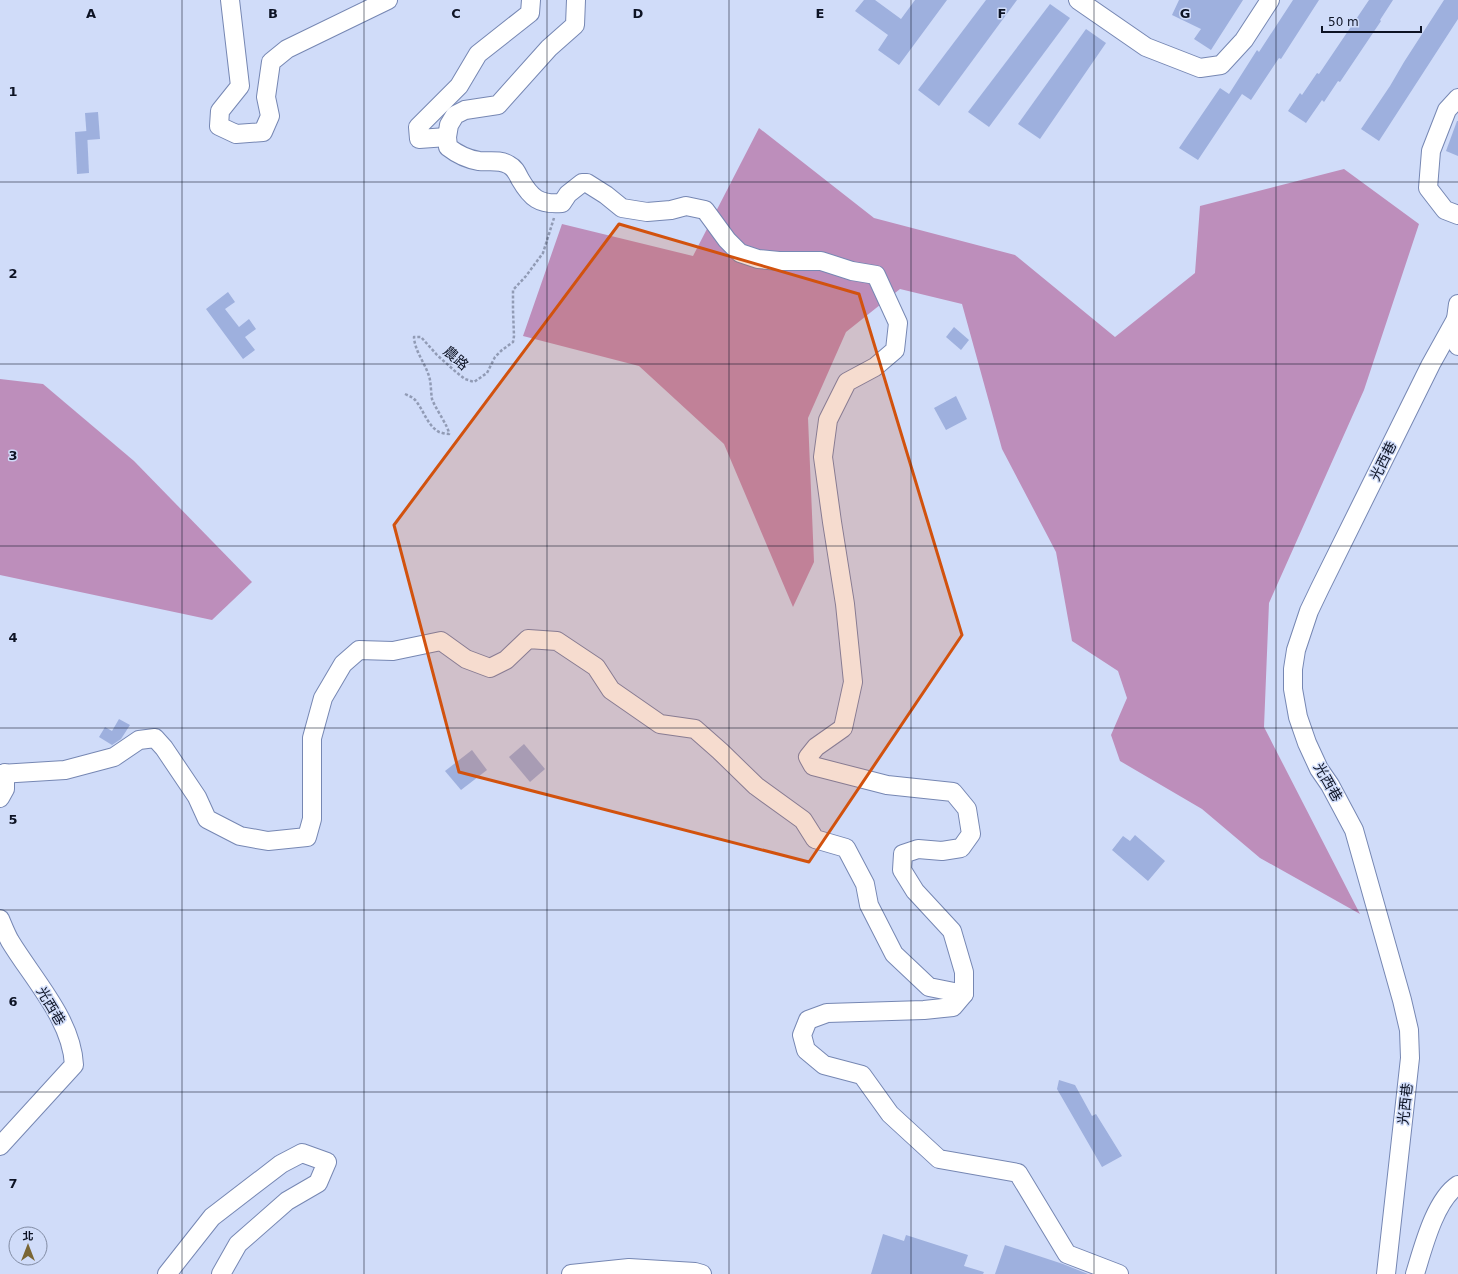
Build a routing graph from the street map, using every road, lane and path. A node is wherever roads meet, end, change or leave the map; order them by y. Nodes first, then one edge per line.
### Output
1 (230, 0) edge
2 (388, 0) edge
3 (531, 0) edge
4 (576, 0) edge
5 (1078, 0) edge
6 (1270, 0) edge
7 (1458, 98) edge
8 (447, 137) junction
9 (552, 204) junction
10 (1458, 215) edge
11 (1457, 312) edge
12 (1458, 346) edge
13 (405, 394) dead end
14 (2, 773) edge
15 (0, 798) edge
16 (0, 919) edge
17 (964, 994) junction
18 (0, 1146) edge
19 (1458, 1185) edge
20 (167, 1274) edge
21 (221, 1274) edge
22 (571, 1274) edge
23 (702, 1274) edge
24 (1119, 1274) edge
25 (1386, 1274) edge
26 (1415, 1274) edge

1 - 2 street
3 - 8 street
4 - 8 street
5 - 6 street
7 - 10 street
8 - 9 street
9 - 13 path, 農路
9 - 17 street
11 - 12 street, 光西巷
11 - 25 street, 光西巷
14 - 15 street
14 - 17 street
16 - 18 street, 光西巷
17 - 24 street
19 - 26 street
20 - 21 street
22 - 23 street

